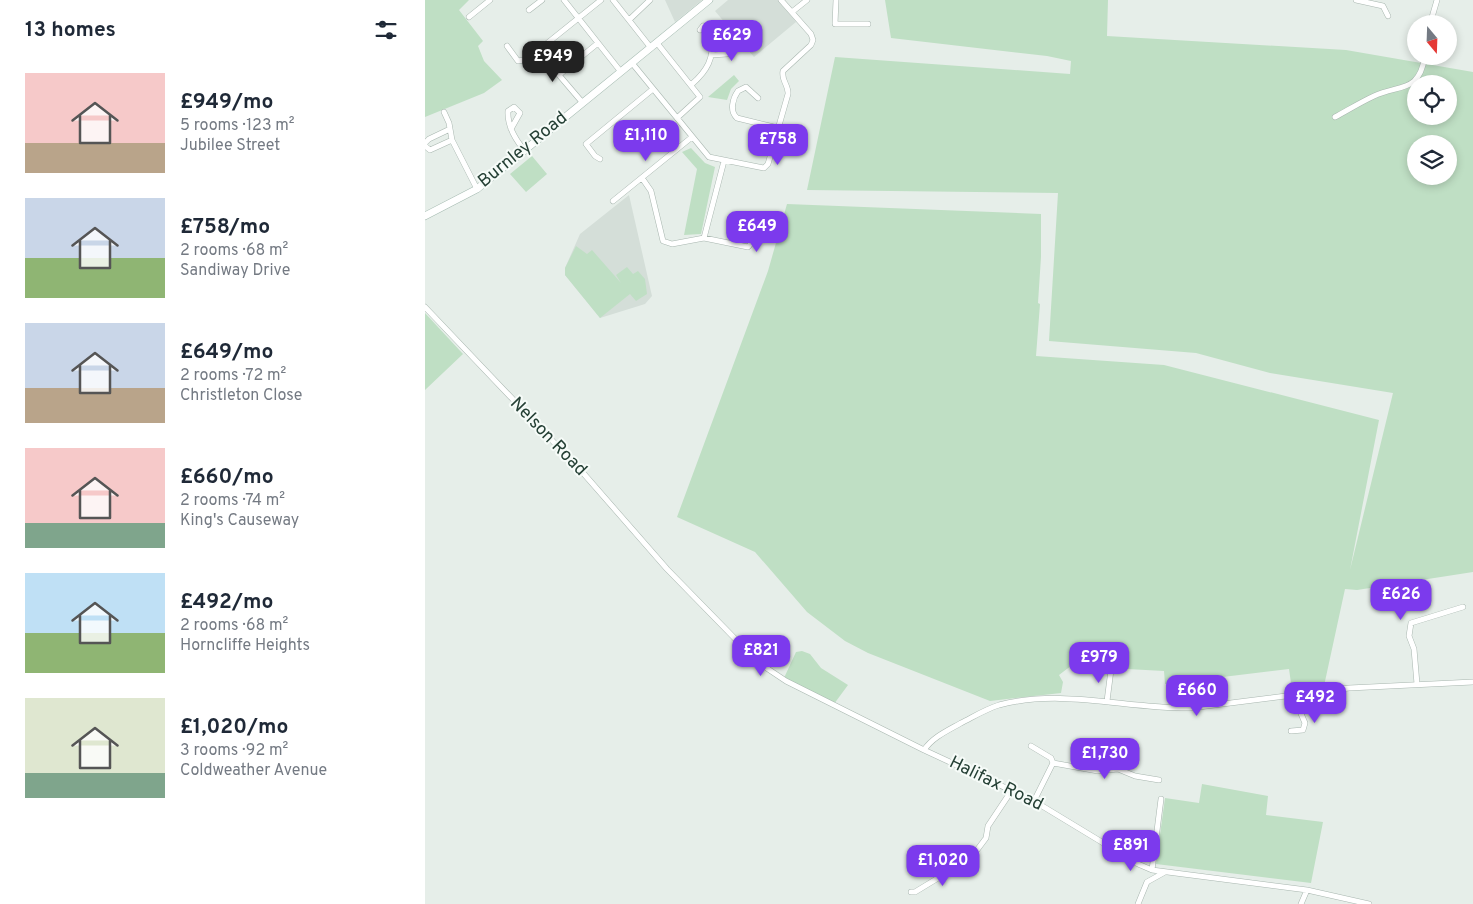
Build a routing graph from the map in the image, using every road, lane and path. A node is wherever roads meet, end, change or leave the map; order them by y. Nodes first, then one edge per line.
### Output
1 (490, 0) edge
2 (542, 0) edge
3 (564, 0) edge
4 (601, 0) edge
5 (613, 0) edge
6 (650, 0) edge
7 (709, 0) edge
8 (781, 0) edge
9 (807, 0) edge
10 (837, 0) edge
11 (1356, 0) edge
12 (1437, 0) edge
13 (529, 10) dead end
14 (792, 12) junction
15 (1433, 15) edge
16 (1388, 16) dead end
17 (469, 17) dead end
18 (579, 18) junction
19 (629, 20) junction
20 (868, 24) dead end
21 (703, 27) dead end
22 (657, 43) junction
23 (598, 44) junction
24 (734, 44) dead end
25 (507, 46) dead end
26 (651, 48) junction
27 (540, 50) junction
28 (711, 55) junction
29 (632, 63) junction
30 (1424, 65) edge
31 (621, 72) junction
32 (559, 75) junction
33 (692, 84) junction
34 (653, 89) junction
35 (758, 98) dead end
36 (582, 102) junction
37 (444, 112) dead end
38 (1335, 117) dead end
39 (677, 118) junction
40 (778, 128) junction
41 (450, 129) junction
42 (511, 129) dead end
43 (692, 137) junction
44 (452, 140) junction
45 (425, 144) edge
46 (524, 150) junction
47 (600, 159) dead end
48 (724, 161) junction
49 (642, 178) junction
50 (477, 189) junction
51 (613, 202) dead end
52 (425, 216) edge
53 (759, 216) dead end
54 (704, 238) junction
55 (425, 307) edge
56 (667, 569) joint
57 (1463, 607) dead end
58 (1111, 670) dead end
59 (1473, 682) edge
60 (1417, 684) junction
61 (1293, 695) junction
62 (1107, 701) junction
63 (1291, 731) dead end
64 (1031, 746) dead end
65 (924, 750) junction
66 (1053, 763) junction
67 (1159, 780) dead end
68 (1012, 790) junction
69 (1161, 799) dead end
70 (1034, 801) junction
71 (1152, 870) junction
72 (1165, 872) junction
73 (1307, 890) junction
74 (911, 892) dead end
75 (1138, 904) edge
76 (1301, 904) edge
77 (1369, 904) edge

1 - 17 street
2 - 13 street
3 - 18 street
4 - 18 street
5 - 19 street
6 - 19 street
7 - 22 street, Burnley Road
8 - 14 street
9 - 14 street
10 - 20 street
11 - 16 street
12 - 15 street
14 - 40 street
18 - 23 street
18 - 27 street
19 - 26 street
21 - 28 street
22 - 26 street, Burnley Road
22 - 33 street
23 - 31 street
23 - 32 street
24 - 28 street
25 - 27 street
26 - 29 street, Burnley Road
27 - 32 street
28 - 33 street
29 - 31 street, Burnley Road
29 - 34 street
30 - 38 street
31 - 36 street, Burnley Road
32 - 36 street
33 - 39 street
34 - 39 street
34 - 47 street
35 - 40 street
36 - 46 street, Burnley Road
37 - 41 street
39 - 43 street
40 - 48 street
41 - 44 street
41 - 45 street
42 - 46 street
43 - 48 street
43 - 49 street
44 - 45 street
44 - 50 street
46 - 50 street, Burnley Road
48 - 54 street
49 - 51 street
49 - 54 street
50 - 52 street, Burnley Road
53 - 54 street
55 - 56 street, Nelson Road
56 - 65 street, Halifax Road
57 - 60 street
58 - 62 street
59 - 60 street
60 - 61 street
61 - 62 street
61 - 63 street
62 - 65 street
64 - 66 street
65 - 68 street, Halifax Road
66 - 67 street
66 - 70 street
68 - 70 street, Halifax Road
68 - 74 street
69 - 71 street
70 - 71 street, Halifax Road
71 - 72 street, Halifax Road
72 - 73 street, Halifax Road
72 - 75 street
73 - 76 street
73 - 77 street, Halifax Road

